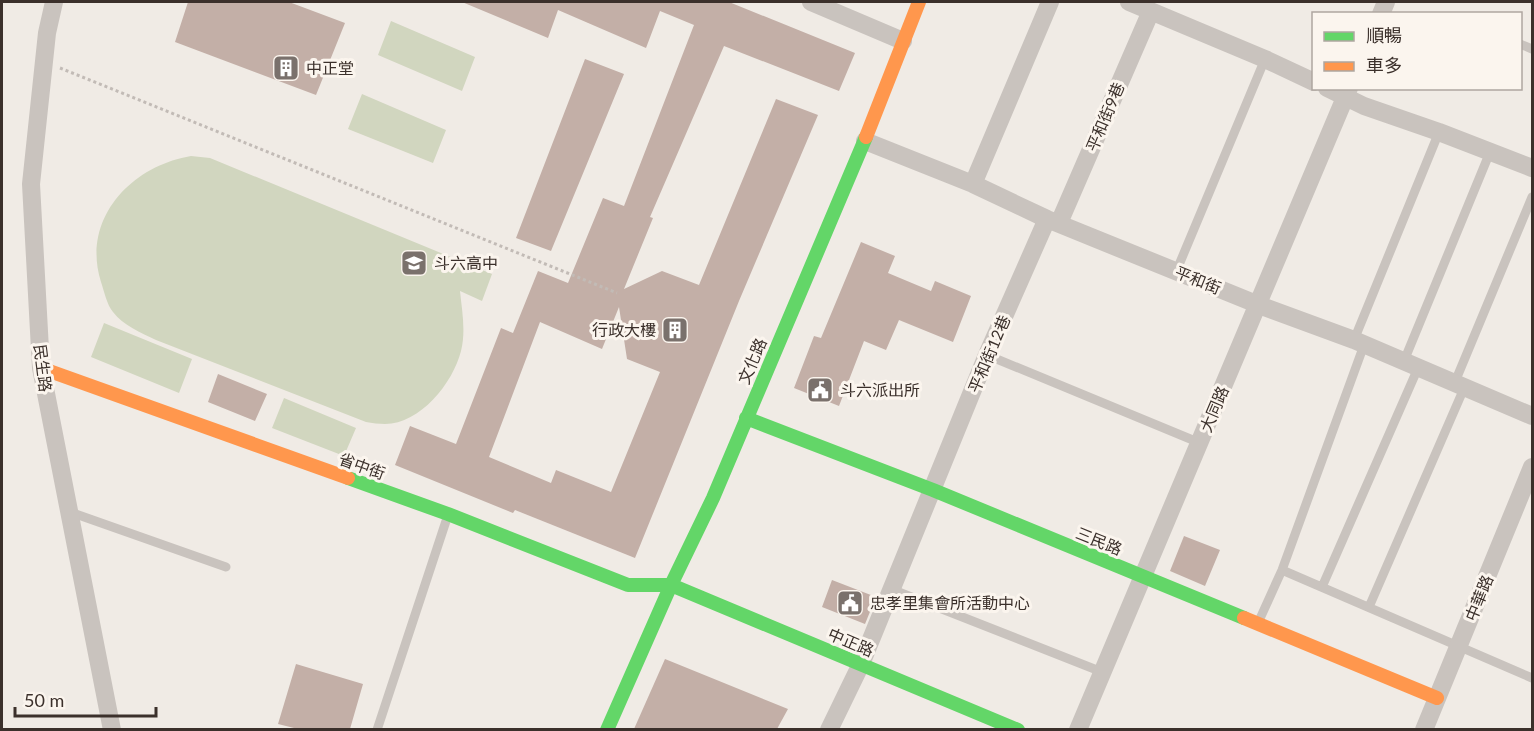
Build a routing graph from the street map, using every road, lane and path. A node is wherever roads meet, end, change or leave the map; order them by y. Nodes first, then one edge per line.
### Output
1 (54, 2) edge
2 (811, 2) edge
3 (919, 2) edge
4 (1050, 2) edge
5 (1129, 2) edge
6 (1151, 11) junction
7 (903, 41) junction
8 (1265, 59) junction
9 (44, 62) junction
10 (1312, 81) edge
11 (1348, 93) edge
12 (1439, 132) junction
13 (865, 141) junction
14 (1490, 152) junction
15 (1533, 168) edge
16 (973, 184) junction
17 (1533, 197) edge
18 (1053, 221) junction
19 (1176, 272) junction
20 (617, 293) dead end
21 (1259, 305) junction
22 (1359, 343) junction
23 (987, 355) junction
24 (1411, 365) junction
25 (41, 368) junction
26 (1460, 384) junction
27 (1533, 416) edge
28 (746, 418) junction
29 (1200, 443) junction
30 (1533, 467) edge
31 (933, 490) junction
32 (70, 512) junction
33 (448, 514) junction
34 (226, 567) dead end
35 (1282, 570) junction
36 (1144, 577) junction
37 (671, 585) junction
38 (1322, 587) junction
39 (891, 589) junction
40 (1369, 607) junction
41 (1257, 625) junction
42 (1459, 645) junction
43 (861, 664) junction
44 (1102, 672) junction
45 (1533, 678) edge
46 (1437, 698) junction
47 (112, 729) edge
48 (377, 729) edge
49 (607, 729) edge
50 (830, 729) edge
51 (1018, 729) edge
52 (1078, 729) edge
53 (1424, 729) edge

1 - 9 street, 民生路
2 - 7 street
3 - 7 street, 文化路
4 - 16 street
5 - 6 street
6 - 8 street
6 - 18 street, 平和街9巷
7 - 13 street, 文化路
8 - 10 street
8 - 19 lane
9 - 20 path
9 - 25 street, 民生路
11 - 12 street
11 - 21 street, 大同路
12 - 14 street
12 - 22 lane
13 - 16 street, 平和街
13 - 28 street, 文化路
14 - 15 street
14 - 24 lane
16 - 18 street, 平和街
17 - 26 lane
18 - 19 street, 平和街
18 - 23 street, 平和街12巷
19 - 21 street, 平和街
21 - 22 street, 平和街
21 - 29 street, 大同路
22 - 24 street, 平和街
22 - 35 lane
23 - 29 lane
23 - 31 street, 平和街12巷
24 - 26 street, 平和街
24 - 38 lane
25 - 32 street, 民生路
25 - 33 street, 省中街
26 - 27 street, 平和街
26 - 40 lane
28 - 31 street, 三民路
28 - 37 street, 文化路
29 - 36 street, 大同路
30 - 42 street, 中華路
31 - 36 street, 三民路
31 - 39 street, 平和街12巷
32 - 34 lane
32 - 47 street, 民生路
33 - 37 street, 省中街
33 - 48 lane
35 - 38 lane
35 - 41 lane
36 - 41 street, 三民路
36 - 44 street, 大同路
37 - 43 street, 中正路
37 - 49 street, 文化路
38 - 40 lane
39 - 43 street, 平和街12巷
39 - 44 lane
40 - 42 lane
41 - 46 street, 三民路
42 - 45 lane
42 - 46 street, 中華路
43 - 50 street, 平和街12巷
43 - 51 street, 中正路
44 - 52 street, 大同路
46 - 53 street, 中華路

